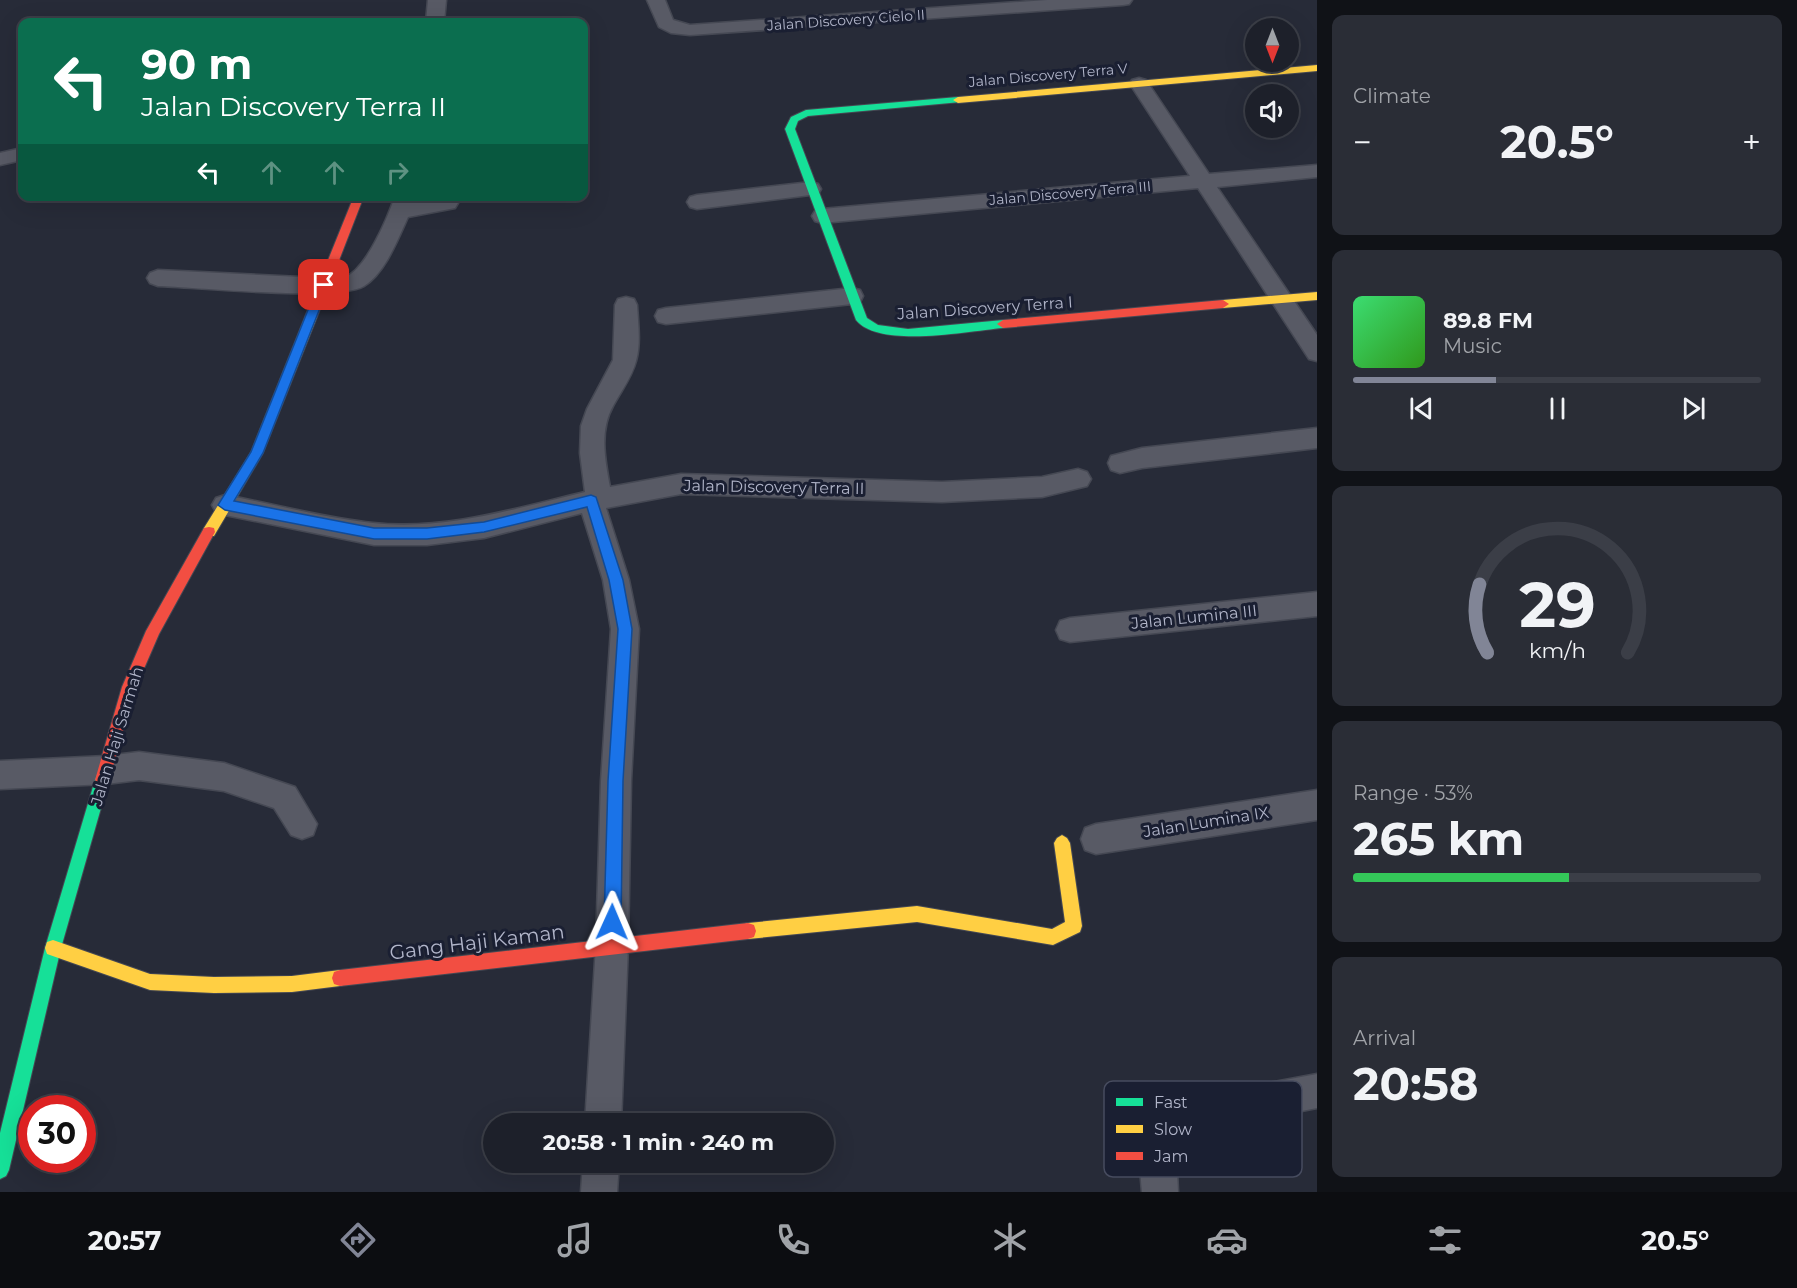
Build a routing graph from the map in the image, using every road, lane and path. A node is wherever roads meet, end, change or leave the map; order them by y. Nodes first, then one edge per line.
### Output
1 (437, 0) edge
2 (656, 0) edge
3 (1123, 0) edge
4 (1034, 3) edge
5 (435, 18) edge
6 (1317, 68) edge
7 (1138, 84) junction
8 (790, 129) joint
9 (18, 155) edge
10 (0, 159) edge
11 (1317, 171) edge
12 (1204, 182) junction
13 (811, 189) junction
14 (357, 201) edge
15 (448, 202) dead end
16 (697, 202) dead end
17 (403, 204) edge
18 (822, 216) junction
19 (158, 278) dead end
20 (324, 285) junction
21 (852, 296) junction
22 (1317, 296) edge
23 (1283, 299) junction
24 (626, 304) dead end
25 (666, 316) dead end
26 (1317, 353) edge
27 (1317, 438) edge
28 (1119, 463) dead end
29 (1078, 479) dead end
30 (595, 500) junction
31 (225, 505) junction
32 (1317, 604) edge
33 (1070, 630) dead end
34 (106, 770) junction
35 (0, 775) edge
36 (1317, 805) edge
37 (302, 824) dead end
38 (1095, 839) dead end
39 (1062, 843) dead end
40 (612, 945) junction
41 (53, 948) junction
42 (1317, 1091) edge
43 (1302, 1094) edge
44 (604, 1113) edge
45 (0, 1170) edge
46 (600, 1173) edge
47 (1158, 1177) edge
48 (599, 1192) edge
49 (1160, 1192) edge

1 - 5 street
2 - 4 street, Jalan Discovery Cielo II
3 - 4 street, Jalan Discovery Cielo II
6 - 7 street, Jalan Discovery Terra V
7 - 8 street, Jalan Discovery Terra V
7 - 12 street
8 - 13 street, Jalan Discovery Terra I
9 - 10 street
11 - 12 street, Jalan Discovery Terra III
12 - 18 street, Jalan Discovery Terra III
12 - 23 street
13 - 16 street
13 - 18 street, Jalan Discovery Terra I
14 - 20 street, Jalan Haji Sarmah
15 - 17 street
17 - 20 street
18 - 21 street, Jalan Discovery Terra I
19 - 20 street
20 - 31 street, Jalan Haji Sarmah
21 - 23 street, Jalan Discovery Terra I
21 - 25 street
22 - 23 street, Jalan Discovery Terra I
23 - 26 street
24 - 30 street
27 - 28 street
29 - 30 street, Jalan Discovery Terra II
30 - 31 street, Jalan Discovery Terra II
30 - 40 street
31 - 34 street, Jalan Haji Sarmah
32 - 33 street, Jalan Lumina III
34 - 35 street
34 - 37 street
34 - 41 street, Jalan Haji Sarmah
36 - 38 street, Jalan Lumina IX
39 - 40 street, Gang Haji Kaman
40 - 41 street, Gang Haji Kaman
40 - 44 street
41 - 45 street, Jalan Haji Sarmah
42 - 43 street
46 - 48 street
47 - 49 street

